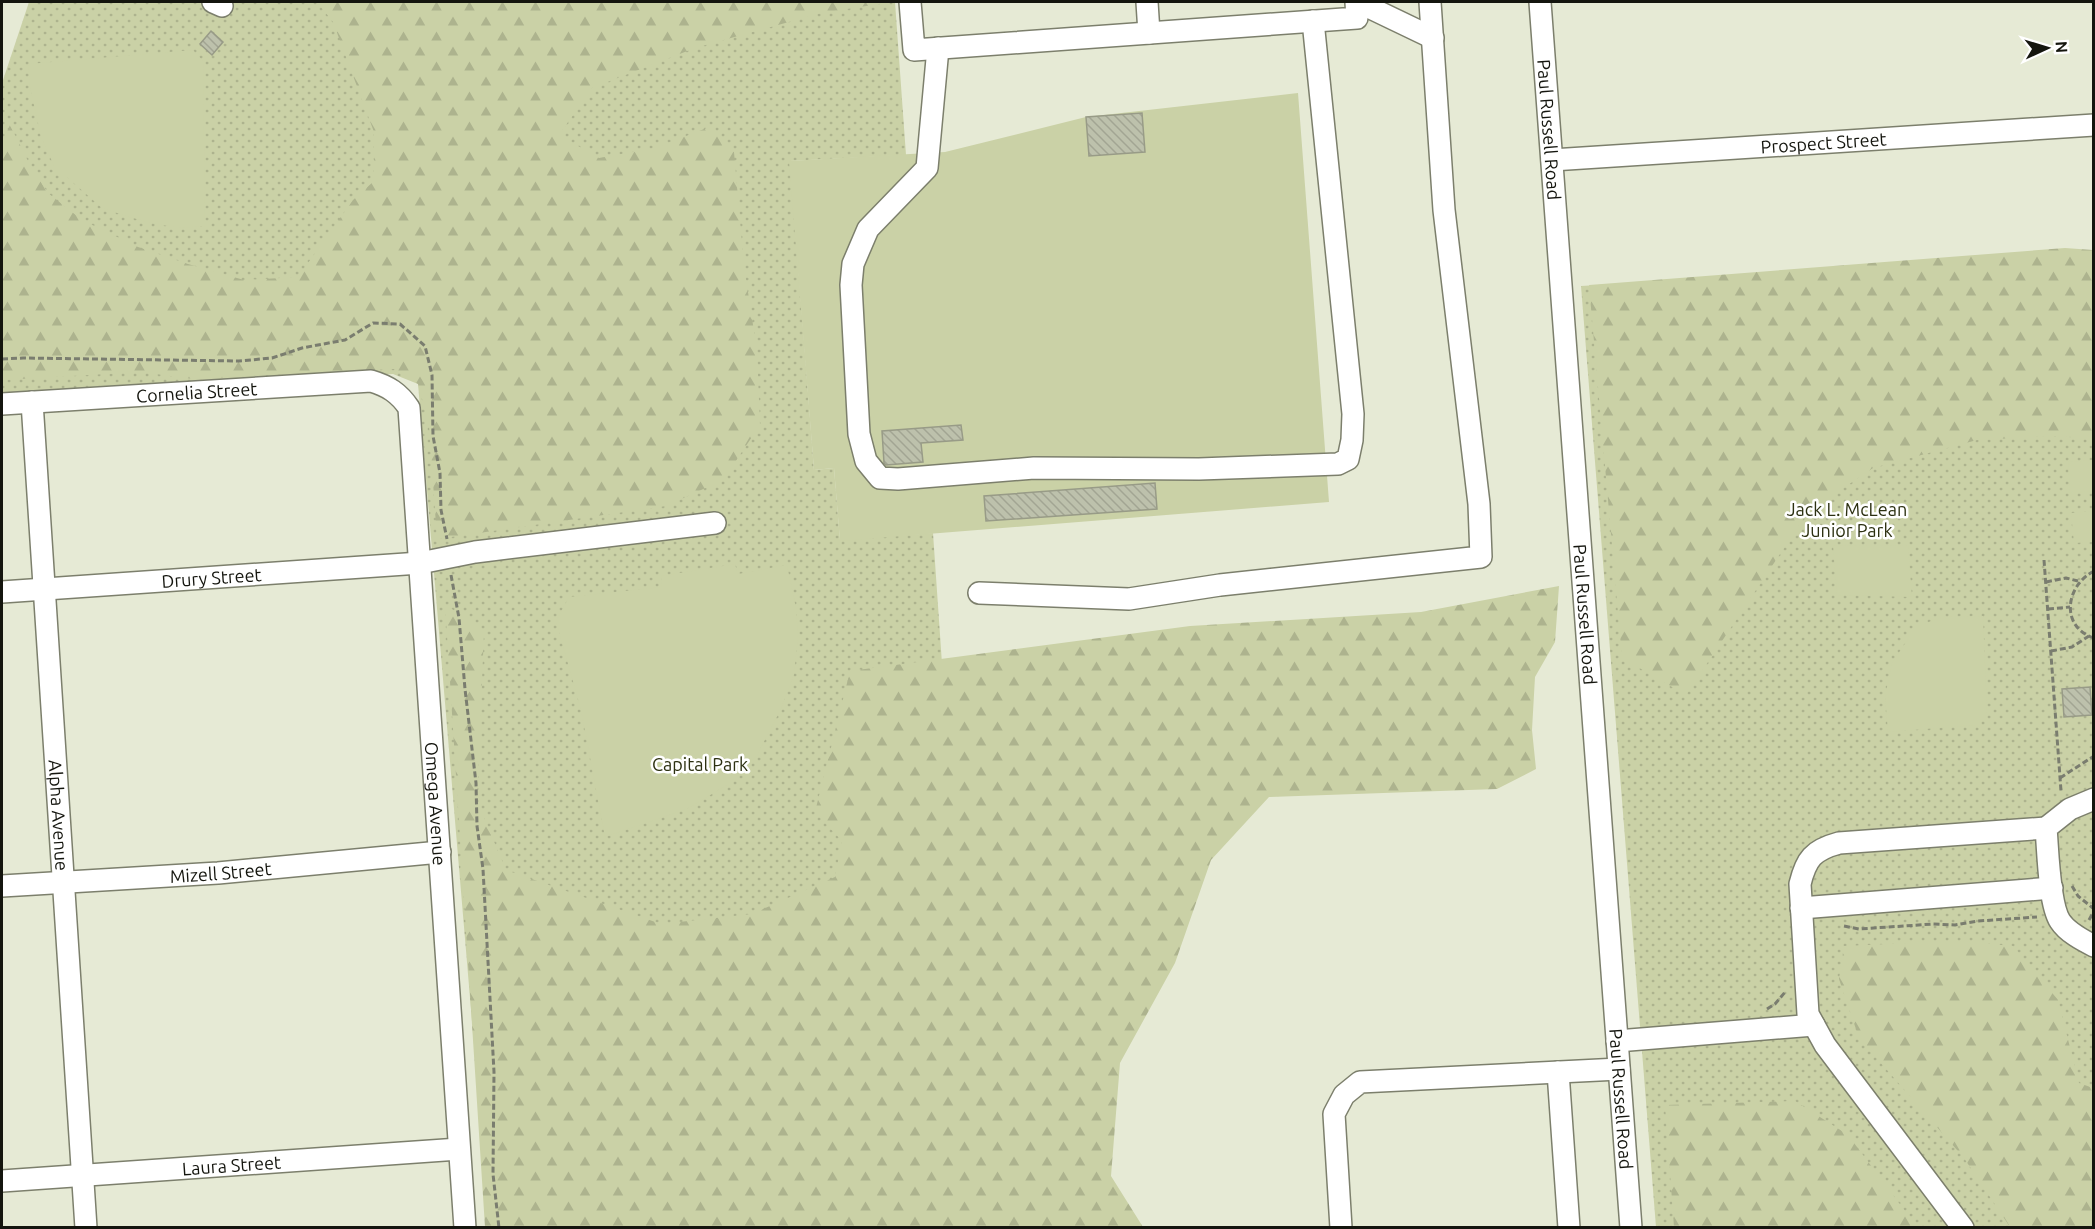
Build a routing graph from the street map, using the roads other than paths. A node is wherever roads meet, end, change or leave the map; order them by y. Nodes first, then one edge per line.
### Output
1 (910, 2) edge
2 (1147, 2) edge
3 (1357, 2) edge
4 (1430, 2) edge
5 (1540, 2) edge
6 (1312, 21) junction
7 (1149, 33) junction
8 (1433, 38) junction
9 (938, 48) junction
10 (2094, 125) edge
11 (1552, 160) junction
12 (391, 389) joint
13 (32, 402) junction
14 (2, 404) edge
15 (715, 523) dead end
16 (420, 562) junction
17 (43, 590) junction
18 (2, 592) edge
19 (979, 593) dead end
20 (2094, 799) edge
21 (2046, 828) junction
22 (440, 852) junction
23 (63, 882) junction
24 (2, 886) edge
25 (2052, 888) junction
26 (1801, 908) junction
27 (2086, 942) edge
28 (1814, 1025) junction
29 (1617, 1041) junction
30 (1619, 1069) junction
31 (1558, 1072) junction
32 (459, 1149) junction
33 (83, 1175) junction
34 (2, 1181) edge
35 (86, 1227) edge
36 (465, 1227) edge
37 (1341, 1227) edge
38 (1569, 1227) edge
39 (1631, 1227) edge
40 (1963, 1227) edge

1 - 9 street
2 - 7 street
3 - 6 street
3 - 8 street
4 - 8 street
5 - 11 street, Paul Russell Road
6 - 7 street
6 - 9 street
7 - 9 street
8 - 19 street
10 - 11 street, Prospect Street
11 - 29 street, Paul Russell Road
12 - 13 street, Cornelia Street
12 - 16 street, Omega Avenue
13 - 14 street, Cornelia Street
13 - 17 street, Alpha Avenue
15 - 16 street, Drury Street
16 - 17 street, Drury Street
16 - 22 street, Omega Avenue
17 - 18 street, Drury Street
17 - 23 street, Alpha Avenue
20 - 21 street
21 - 25 street
21 - 26 street
22 - 23 street, Mizell Street
22 - 32 street, Omega Avenue
23 - 24 street, Mizell Street
23 - 33 street, Alpha Avenue
25 - 26 street
25 - 27 street
26 - 28 street
28 - 29 street
28 - 40 street
29 - 30 street, Paul Russell Road
30 - 31 street
30 - 39 street, Paul Russell Road
31 - 37 street
31 - 38 street
32 - 33 street, Laura Street
32 - 36 street, Omega Avenue
33 - 34 street, Laura Street
33 - 35 street, Alpha Avenue

